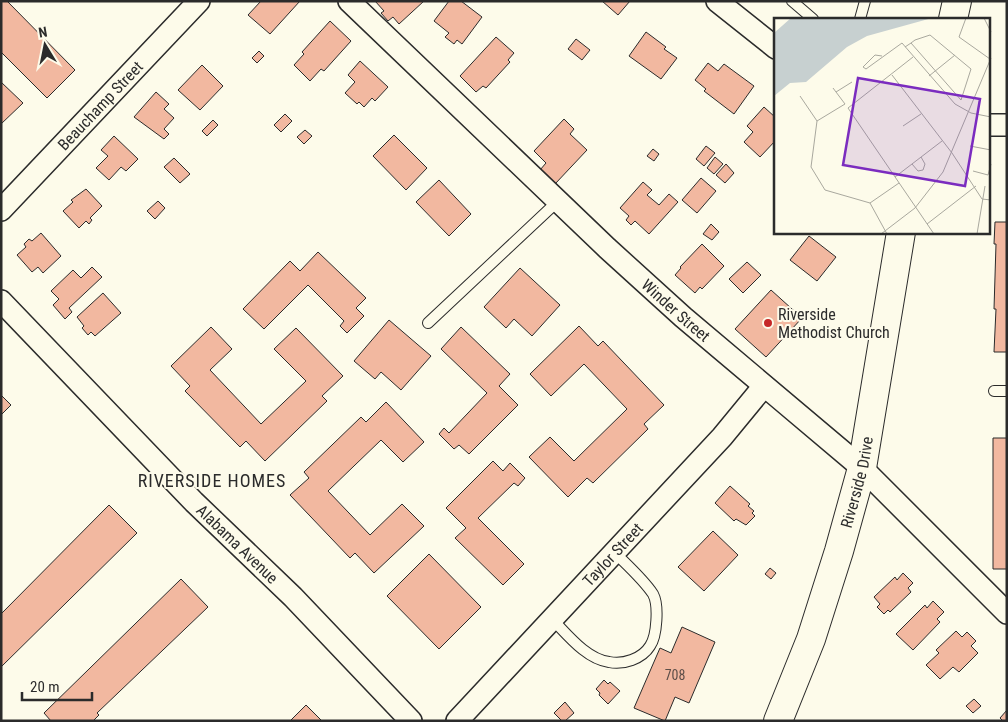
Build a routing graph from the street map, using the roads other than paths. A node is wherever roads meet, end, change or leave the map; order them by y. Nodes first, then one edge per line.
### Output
1 (199, 1) edge
2 (349, 1) edge
3 (717, 1) edge
4 (792, 1) edge
5 (864, 1) edge
6 (957, 1) edge
7 (812, 18) edge
8 (860, 18) edge
9 (953, 18) edge
10 (774, 46) edge
11 (990, 125) edge
12 (1007, 125) edge
13 (558, 201) junction
14 (1, 210) edge
15 (901, 234) edge
16 (1, 301) edge
17 (428, 323) dead end
18 (764, 386) junction
19 (994, 391) dead end
20 (1007, 391) edge
21 (862, 468) junction
22 (614, 552) junction
23 (1007, 613) edge
24 (552, 619) junction
25 (412, 721) edge
26 (457, 721) edge
27 (778, 721) edge

1 - 14 street, Beauchamp Street
2 - 13 street, Winder Street
3 - 10 street
4 - 7 lane
5 - 8 lane
6 - 9 street
11 - 12 street
13 - 17 lane
13 - 18 street, Winder Street
15 - 21 street, Riverside Drive
16 - 25 street, Alabama Avenue
18 - 21 street, Winder Street
18 - 22 street, Taylor Street
19 - 20 lane
21 - 23 street, Winder Street
21 - 27 street, Riverside Drive
22 - 24 street, Taylor Street
22 - 24 lane
24 - 26 street, Taylor Street

